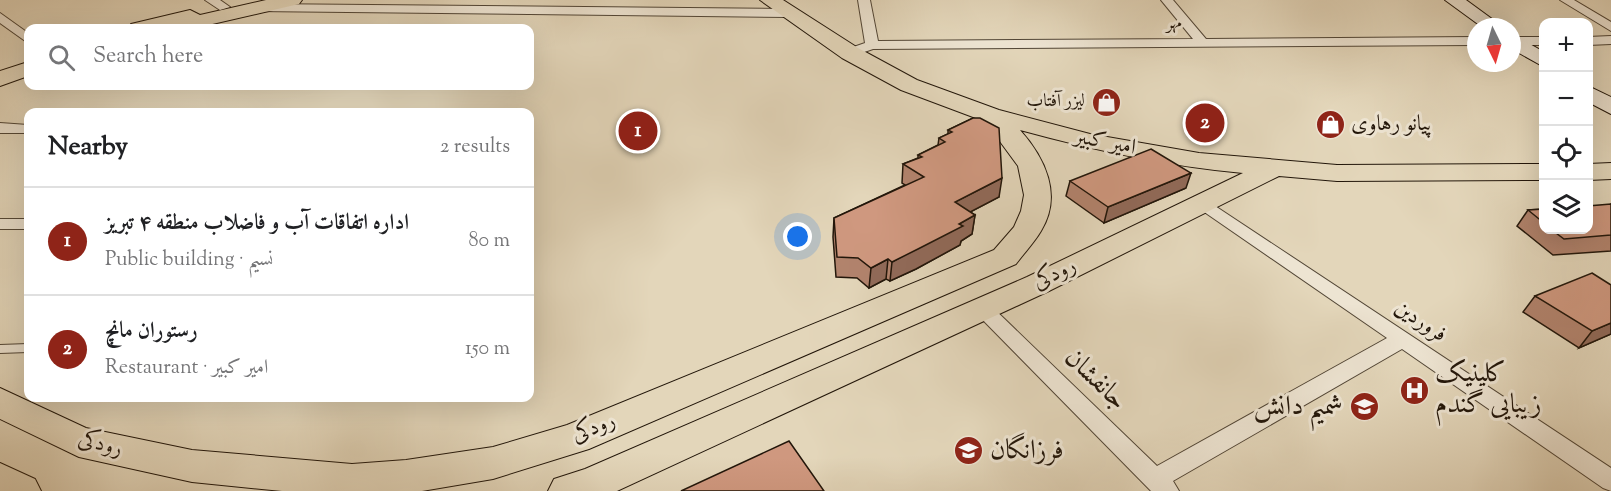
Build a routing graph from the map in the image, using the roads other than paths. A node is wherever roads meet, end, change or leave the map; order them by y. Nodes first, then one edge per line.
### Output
1 (292, 0) edge
2 (864, 0) edge
3 (1167, 0) edge
4 (1454, 0) edge
5 (1566, 0) edge
6 (217, 4) edge
7 (257, 4) edge
8 (786, 4) edge
9 (0, 18) edge
10 (1481, 18) edge
11 (151, 24) edge
12 (185, 24) edge
13 (1611, 27) edge
14 (24, 36) edge
15 (1611, 40) edge
16 (1467, 41) edge
17 (1521, 41) edge
18 (1539, 41) edge
19 (1593, 41) edge
20 (1203, 43) junction
21 (1521, 46) edge
22 (861, 49) junction
23 (1539, 58) edge
24 (24, 61) edge
25 (0, 69) edge
26 (24, 70) edge
27 (0, 79) edge
28 (1593, 95) edge
29 (1611, 107) edge
30 (990, 115) junction
31 (0, 128) edge
32 (24, 129) edge
33 (1539, 153) edge
34 (1593, 153) edge
35 (1611, 153) edge
36 (1275, 167) junction
37 (1611, 171) edge
38 (1539, 172) edge
39 (1593, 172) edge
40 (1203, 203) junction
41 (0, 224) edge
42 (24, 224) edge
43 (982, 309) junction
44 (1402, 339) junction
45 (24, 348) edge
46 (0, 349) edge
47 (0, 402) edge
48 (0, 480) edge
49 (1611, 481) edge
50 (1161, 485) edge
51 (350, 486) edge
52 (21, 491) edge
53 (568, 491) edge

1 - 7 main road
2 - 22 street
3 - 20 street
4 - 10 main road
5 - 13 street
6 - 7 main road
6 - 11 main road
7 - 8 street
7 - 12 main road
8 - 22 main road, امیر کبیر
9 - 14 street
15 - 19 street
16 - 20 street, مهر
17 - 18 street
20 - 22 street, مهر
21 - 23 main road
22 - 30 main road, امیر کبیر
22 - 33 main road, امیر کبیر
24 - 25 main road
26 - 27 main road
28 - 29 main road
30 - 36 main road, امیر کبیر
30 - 51 main road, رودکى
31 - 32 street
34 - 35 main road
36 - 38 main road, امیر کبیر
36 - 40 main road, رودکى
37 - 39 main road
40 - 43 main road, رودکى
40 - 44 street, فروردین
41 - 42 street
43 - 50 street, جانفشان
43 - 53 main road, رودکى
44 - 49 street, فروردین
44 - 50 street
45 - 46 lane
47 - 51 main road, رودکى
48 - 52 main road

